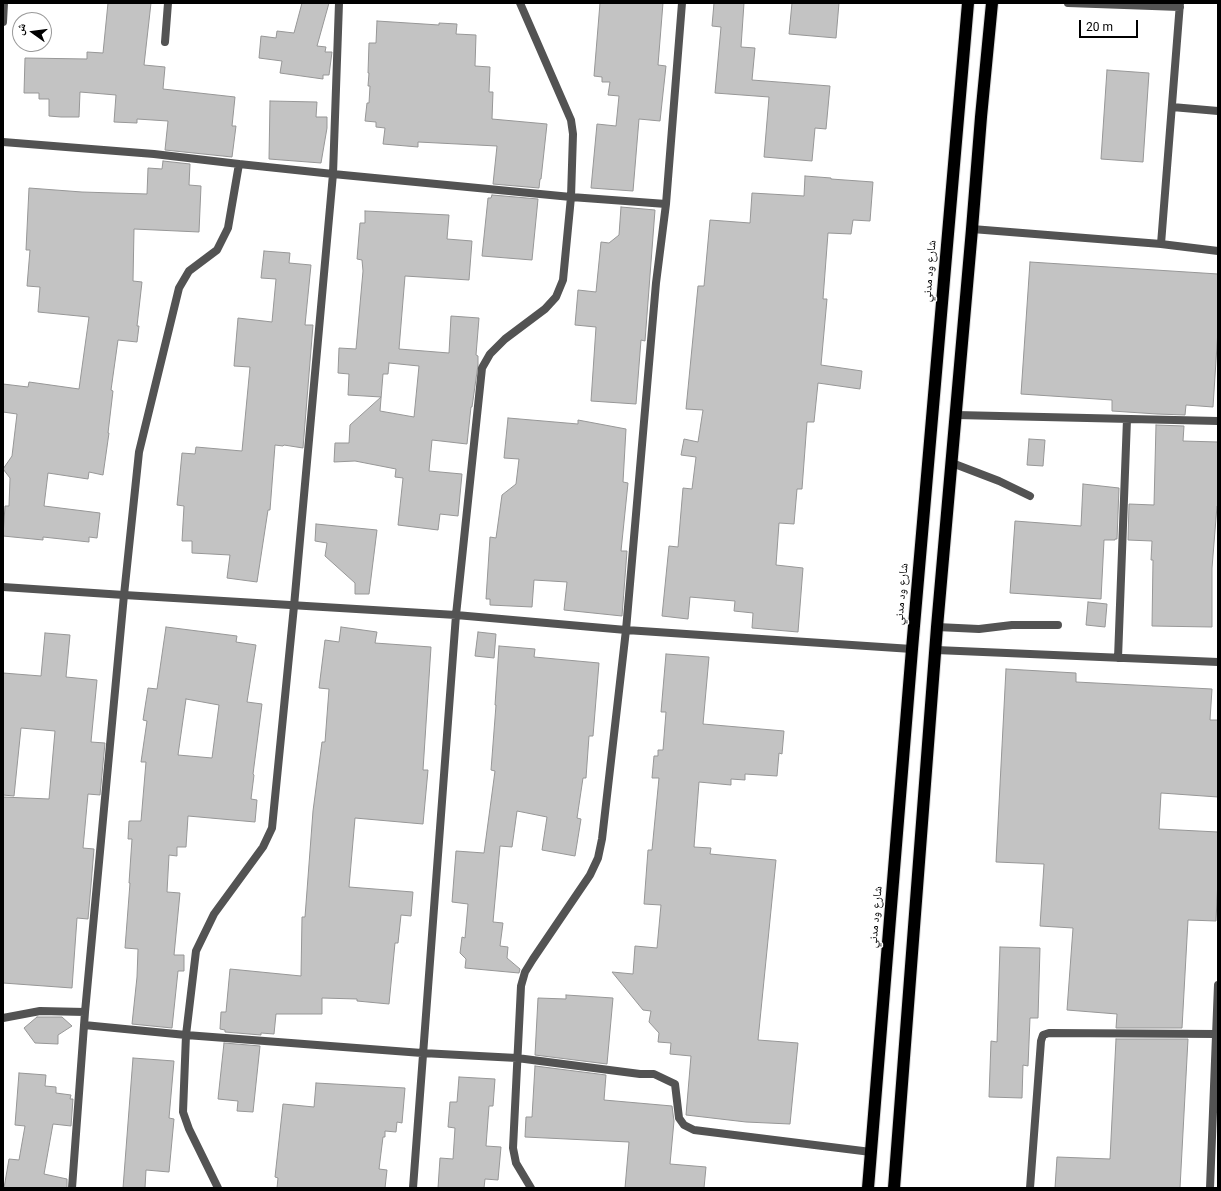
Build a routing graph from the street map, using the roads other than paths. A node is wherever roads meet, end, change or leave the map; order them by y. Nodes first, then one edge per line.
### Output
1 (4, 3) edge
2 (168, 3) edge
3 (339, 3) edge
4 (520, 3) edge
5 (682, 3) edge
6 (968, 3) edge
7 (992, 3) edge
8 (1068, 3) edge
9 (1180, 5) edge
10 (3, 22) edge
11 (165, 42) dead end
12 (1172, 108) junction
13 (1218, 111) edge
14 (3, 142) edge
15 (239, 164) junction
16 (333, 174) junction
17 (571, 197) junction
18 (666, 204) junction
19 (972, 229) junction
20 (1161, 244) junction
21 (1218, 251) edge
22 (956, 415) junction
23 (1127, 419) junction
24 (1218, 421) edge
25 (952, 463) junction
26 (1030, 496) dead end
27 (3, 587) edge
28 (124, 595) junction
29 (294, 606) junction
30 (456, 615) junction
31 (1058, 625) dead end
32 (937, 627) junction
33 (626, 630) junction
34 (912, 649) junction
35 (936, 650) junction
36 (1118, 658) junction
37 (1218, 662) edge
38 (1218, 985) edge
39 (85, 1012) junction
40 (3, 1018) edge
41 (84, 1025) junction
42 (1216, 1034) junction
43 (186, 1035) junction
44 (422, 1053) junction
45 (517, 1058) junction
46 (871, 1152) junction
47 (72, 1188) edge
48 (218, 1188) edge
49 (413, 1188) edge
50 (531, 1188) edge
51 (868, 1188) edge
52 (894, 1188) edge
53 (1030, 1188) edge
54 (1210, 1188) edge

1 - 10 street
2 - 11 street
3 - 16 street
4 - 17 street
5 - 18 street
6 - 34 highway, شارع ود مدني
7 - 19 highway
8 - 9 street
9 - 12 street
12 - 13 street
12 - 20 street
14 - 15 street
15 - 16 street
15 - 28 street
16 - 17 street
16 - 29 street
17 - 18 street
17 - 30 street
18 - 33 street
19 - 20 street
19 - 22 highway
20 - 21 street
22 - 23 street
22 - 25 highway
23 - 24 street
23 - 36 street
25 - 26 street
25 - 32 highway
27 - 28 street
28 - 29 street
28 - 39 street
29 - 30 street
29 - 43 street
30 - 33 street
30 - 44 street
31 - 32 street
32 - 35 highway
33 - 34 street
33 - 45 street
34 - 46 highway, شارع ود مدني
35 - 36 street
35 - 52 highway
36 - 37 street
38 - 42 street
39 - 40 street
39 - 41 street
41 - 43 street
41 - 47 street
42 - 53 street
42 - 54 street
43 - 44 street
43 - 48 street
44 - 45 street
44 - 49 street
45 - 46 street
45 - 50 street
46 - 51 highway, شارع ود مدني

